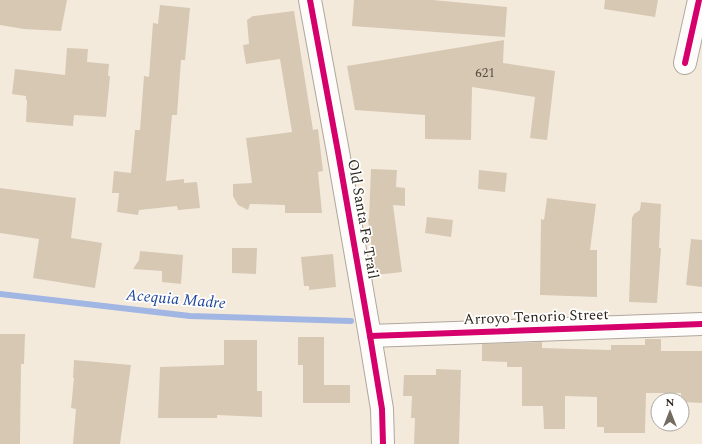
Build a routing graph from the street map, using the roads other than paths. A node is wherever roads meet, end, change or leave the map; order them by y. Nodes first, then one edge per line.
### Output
1 (310, 0) edge
2 (699, 0) edge
3 (686, 63) dead end
4 (702, 324) edge
5 (370, 336) junction
6 (383, 444) edge

1 - 5 main road, Old Santa Fe Trail
2 - 3 main road
4 - 5 main road, Arroyo Tenorio Street
5 - 6 main road, Old Santa Fe Trail

